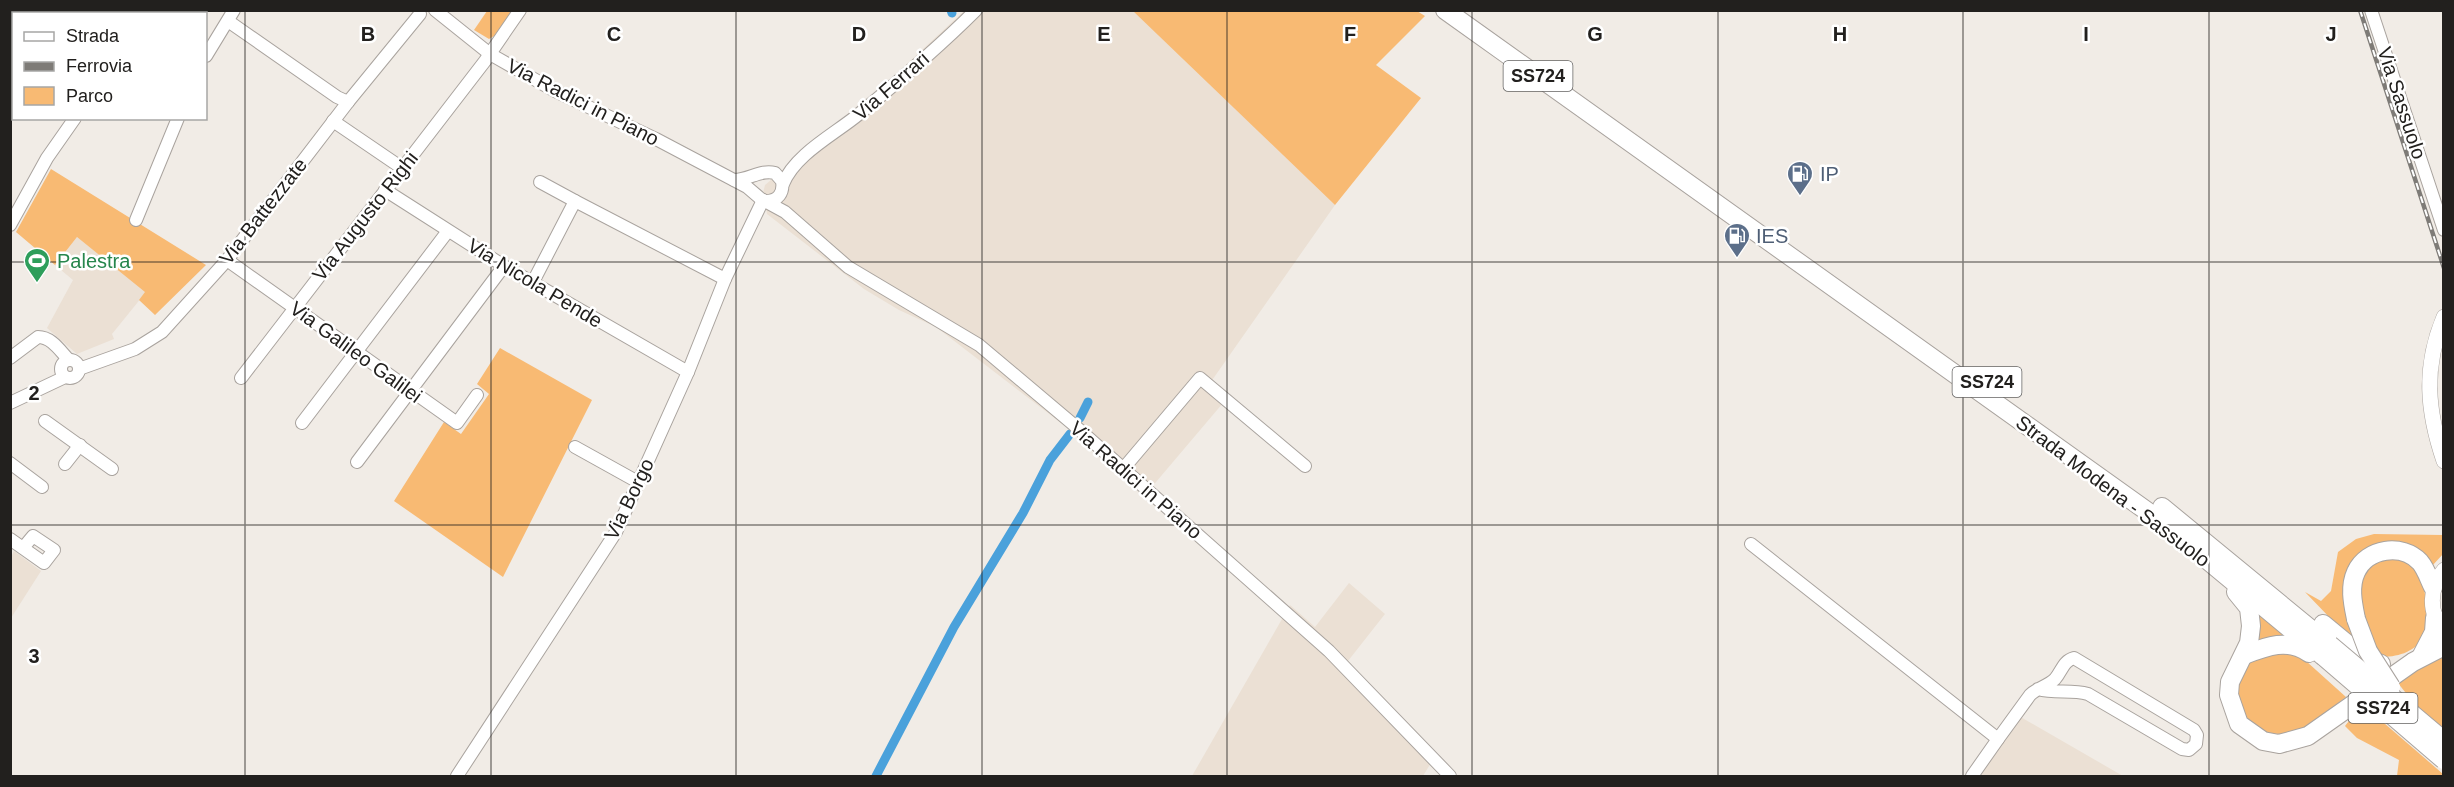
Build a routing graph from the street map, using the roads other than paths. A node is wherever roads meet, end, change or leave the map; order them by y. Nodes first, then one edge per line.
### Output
1 (520, 10) edge
2 (976, 10) edge
3 (1445, 10) edge
4 (1464, 10) edge
5 (2371, 10) edge
6 (426, 12) edge
7 (231, 16) edge
8 (207, 54) edge
9 (490, 54) junction
10 (348, 102) junction
11 (74, 120) edge
12 (176, 120) edge
13 (333, 121) junction
14 (803, 159) junction
15 (402, 168) junction
16 (765, 172) junction
17 (735, 180) junction
18 (540, 182) dead end
19 (782, 189) junction
20 (385, 190) junction
21 (762, 199) junction
22 (575, 201) junction
23 (794, 219) junction
24 (136, 220) dead end
25 (10, 225) edge
26 (2444, 230) edge
27 (448, 231) junction
28 (227, 260) junction
29 (504, 266) junction
30 (725, 279) junction
31 (533, 282) junction
32 (294, 308) junction
33 (2444, 317) edge
34 (354, 352) junction
35 (10, 358) edge
36 (74, 364) junction
37 (688, 372) junction
38 (241, 378) dead end
39 (410, 392) junction
40 (477, 395) dead end
41 (10, 403) edge
42 (45, 421) dead end
43 (302, 423) dead end
44 (80, 445) junction
45 (575, 447) dead end
46 (2444, 461) edge
47 (357, 462) dead end
48 (10, 463) edge
49 (65, 464) dead end
50 (1305, 466) dead end
51 (112, 469) dead end
52 (1123, 469) junction
53 (638, 482) junction
54 (42, 487) dead end
55 (2165, 509) junction
56 (10, 539) edge
57 (1751, 544) dead end
58 (24, 548) dead end
59 (2217, 569) junction
60 (2444, 570) edge
61 (2433, 587) junction
62 (2439, 624) edge
63 (2444, 646) edge
64 (2324, 653) junction
65 (2244, 655) junction
66 (2417, 659) junction
67 (2037, 689) junction
68 (2409, 710) junction
69 (1998, 739) junction
70 (2444, 741) edge
71 (2444, 760) edge
72 (457, 777) edge
73 (1450, 777) edge
74 (1972, 777) edge

1 - 9 street, Via Augusto Righi
2 - 14 street, Via Ferrari
3 - 59 highway, Strada Modena - Sassuolo / SS724
4 - 55 highway, Strada Modena - Sassuolo / SS724
5 - 26 street, Via Sassuolo
6 - 9 street, Via Radici in Piano
6 - 10 street, Via Battezzate
7 - 8 street
7 - 10 street
9 - 15 street, Via Augusto Righi
9 - 17 street, Via Radici in Piano
10 - 13 street, Via Battezzate
11 - 25 street
12 - 24 street
13 - 15 street
13 - 28 street, Via Battezzate
14 - 16 street, Via Ferrari
14 - 19 street, Via Ferrari
15 - 20 street, Via Augusto Righi
16 - 17 street
16 - 19 street, Via Radici in Piano
16 - 21 street
17 - 21 street, Via Radici in Piano
18 - 22 street
19 - 21 street
19 - 23 street, Via Radici in Piano
20 - 27 street, Via Nicola Pende
20 - 32 street, Via Augusto Righi
21 - 23 street, Via Radici in Piano
21 - 30 street, Via Borgo
22 - 30 street
22 - 31 street
23 - 52 street, Via Radici in Piano
27 - 29 street, Via Nicola Pende
27 - 34 street
28 - 32 street, Via Galileo Galilei
28 - 36 street, Via Battezzate
29 - 31 street, Via Nicola Pende
29 - 39 street
30 - 37 street, Via Borgo
31 - 37 street, Via Nicola Pende
32 - 34 street, Via Galileo Galilei
32 - 38 street, Via Augusto Righi
33 - 46 main road
34 - 39 street, Via Galileo Galilei
34 - 43 street
35 - 36 street
36 - 41 street
37 - 53 street, Via Borgo
39 - 40 street, Via Galileo Galilei
39 - 47 street
42 - 44 street
44 - 49 street
44 - 51 street
45 - 53 street
48 - 54 street
50 - 52 street
52 - 73 street, Via Radici in Piano
53 - 72 street, Via Borgo
55 - 64 highway, Strada Modena - Sassuolo / SS724
55 - 66 highway
56 - 58 street
57 - 69 street
59 - 64 highway, Strada Modena - Sassuolo / SS724
59 - 65 highway
60 - 61 main road
61 - 62 main road
61 - 68 highway, bridge
62 - 66 highway
63 - 66 highway
64 - 65 highway
64 - 68 highway, Strada Modena - Sassuolo / SS724, bridge
64 - 71 highway, Strada Modena - Sassuolo / SS724, bridge
65 - 66 highway
67 - 67 street
67 - 69 street
68 - 70 highway, Strada Modena - Sassuolo / SS724, bridge
69 - 74 street

